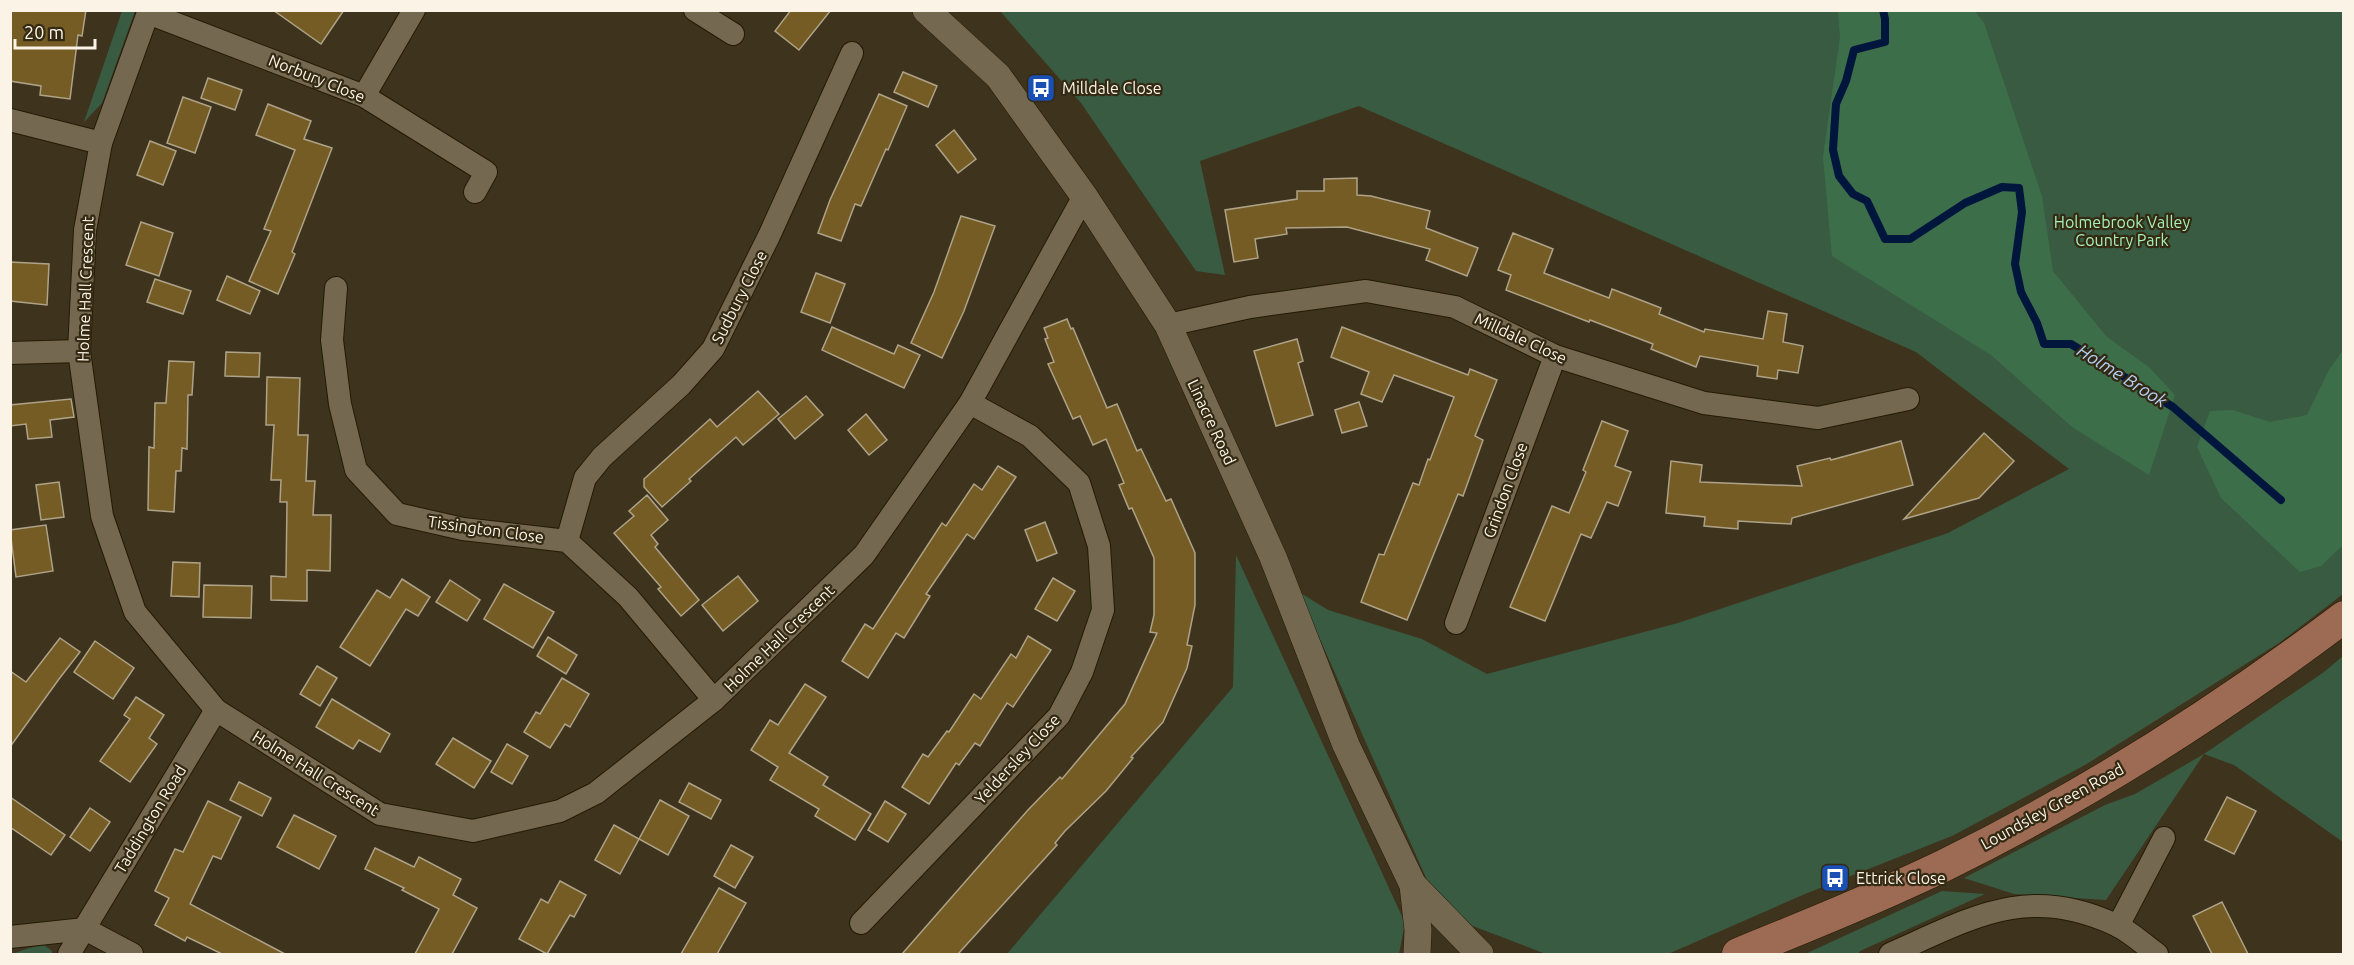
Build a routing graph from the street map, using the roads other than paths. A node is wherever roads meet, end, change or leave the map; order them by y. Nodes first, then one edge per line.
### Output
1 (414, 10) edge
2 (695, 10) edge
3 (926, 10) edge
4 (148, 12) edge
5 (733, 34) dead end
6 (852, 53) dead end
7 (364, 96) junction
8 (10, 120) edge
9 (101, 143) junction
10 (475, 192) dead end
11 (1084, 196) junction
12 (336, 288) dead end
13 (1167, 325) junction
14 (79, 351) junction
15 (10, 354) edge
16 (1555, 356) junction
17 (1908, 399) dead end
18 (970, 403) junction
19 (567, 541) junction
20 (2336, 622) edge
21 (1456, 623) dead end
22 (714, 700) junction
23 (216, 710) junction
24 (2164, 838) dead end
25 (1413, 885) junction
26 (861, 923) dead end
27 (2118, 926) junction
28 (84, 929) junction
29 (10, 937) edge
30 (69, 954) edge
31 (132, 954) edge
32 (1417, 954) edge
33 (1480, 954) edge
34 (1738, 954) edge
35 (1890, 954) edge
36 (2157, 954) edge

1 - 7 street
2 - 5 street
3 - 11 street, Linacre Road
4 - 7 street, Norbury Close
4 - 9 street, Holme Hall Crescent
6 - 19 street, Sudbury Close
7 - 10 street, Norbury Close
8 - 9 street
9 - 14 street, Holme Hall Crescent
11 - 13 street, Linacre Road
11 - 18 street, Holme Hall Crescent
12 - 19 street, Tissington Close
13 - 16 street, Milldale Close
13 - 25 street, Linacre Road
14 - 15 street
14 - 23 street, Holme Hall Crescent
16 - 17 street, Milldale Close
16 - 21 street, Grindon Close
18 - 22 street, Holme Hall Crescent
18 - 26 street, Yeldersley Close
19 - 22 street, Tissington Close
20 - 34 main road, Loundsley Green Road
22 - 23 street, Holme Hall Crescent
23 - 28 street, Taddington Road
24 - 27 street
25 - 32 street, Linacre Road
25 - 33 street, Linacre Road
27 - 35 street
27 - 36 street
28 - 29 street
28 - 30 street, Taddington Road
28 - 31 street

